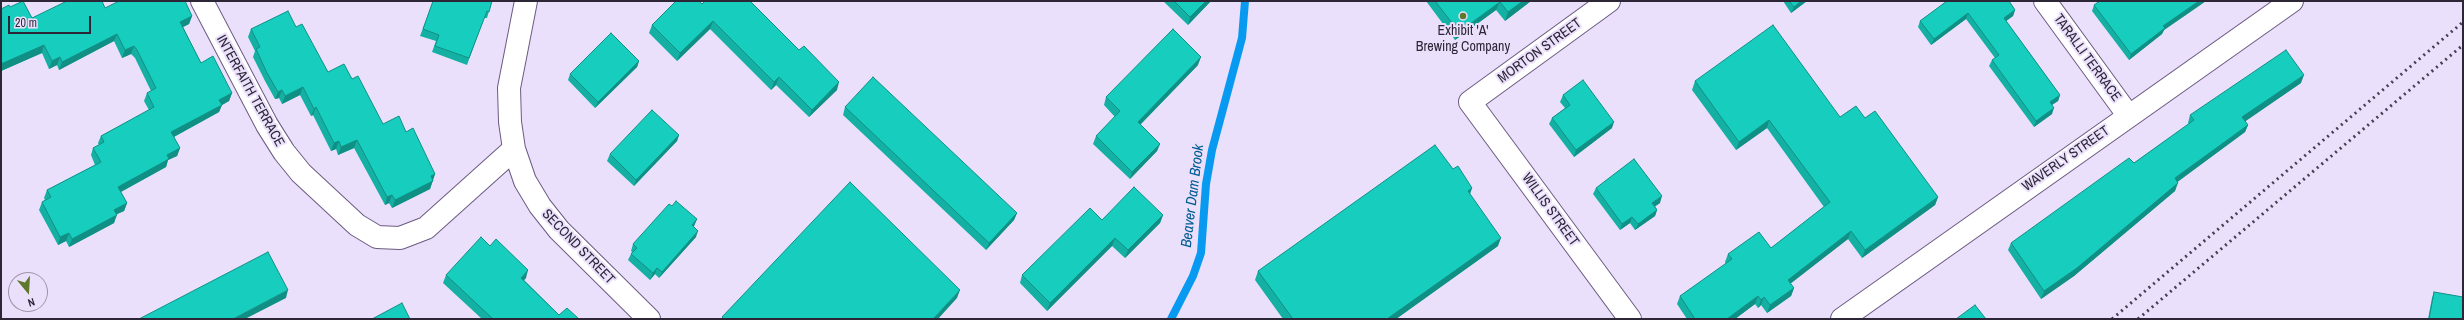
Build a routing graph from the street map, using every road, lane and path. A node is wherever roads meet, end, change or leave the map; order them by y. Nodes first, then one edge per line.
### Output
1 (202, 1) edge
2 (526, 1) edge
3 (1609, 1) edge
4 (2045, 1) edge
5 (2292, 1) edge
6 (1470, 102) joint
7 (2128, 116) junction
8 (514, 149) junction
9 (649, 319) edge
10 (1630, 319) edge
11 (1842, 319) edge

1 - 8 street, INTERFAITH TERRACE
2 - 8 street, SECOND STREET
3 - 6 street, MORTON STREET
4 - 7 street, TARALLI TERRACE
5 - 7 street, WAVERLY STREET
6 - 10 street, WILLIS STREET
7 - 11 street, WAVERLY STREET
8 - 9 street, SECOND STREET

